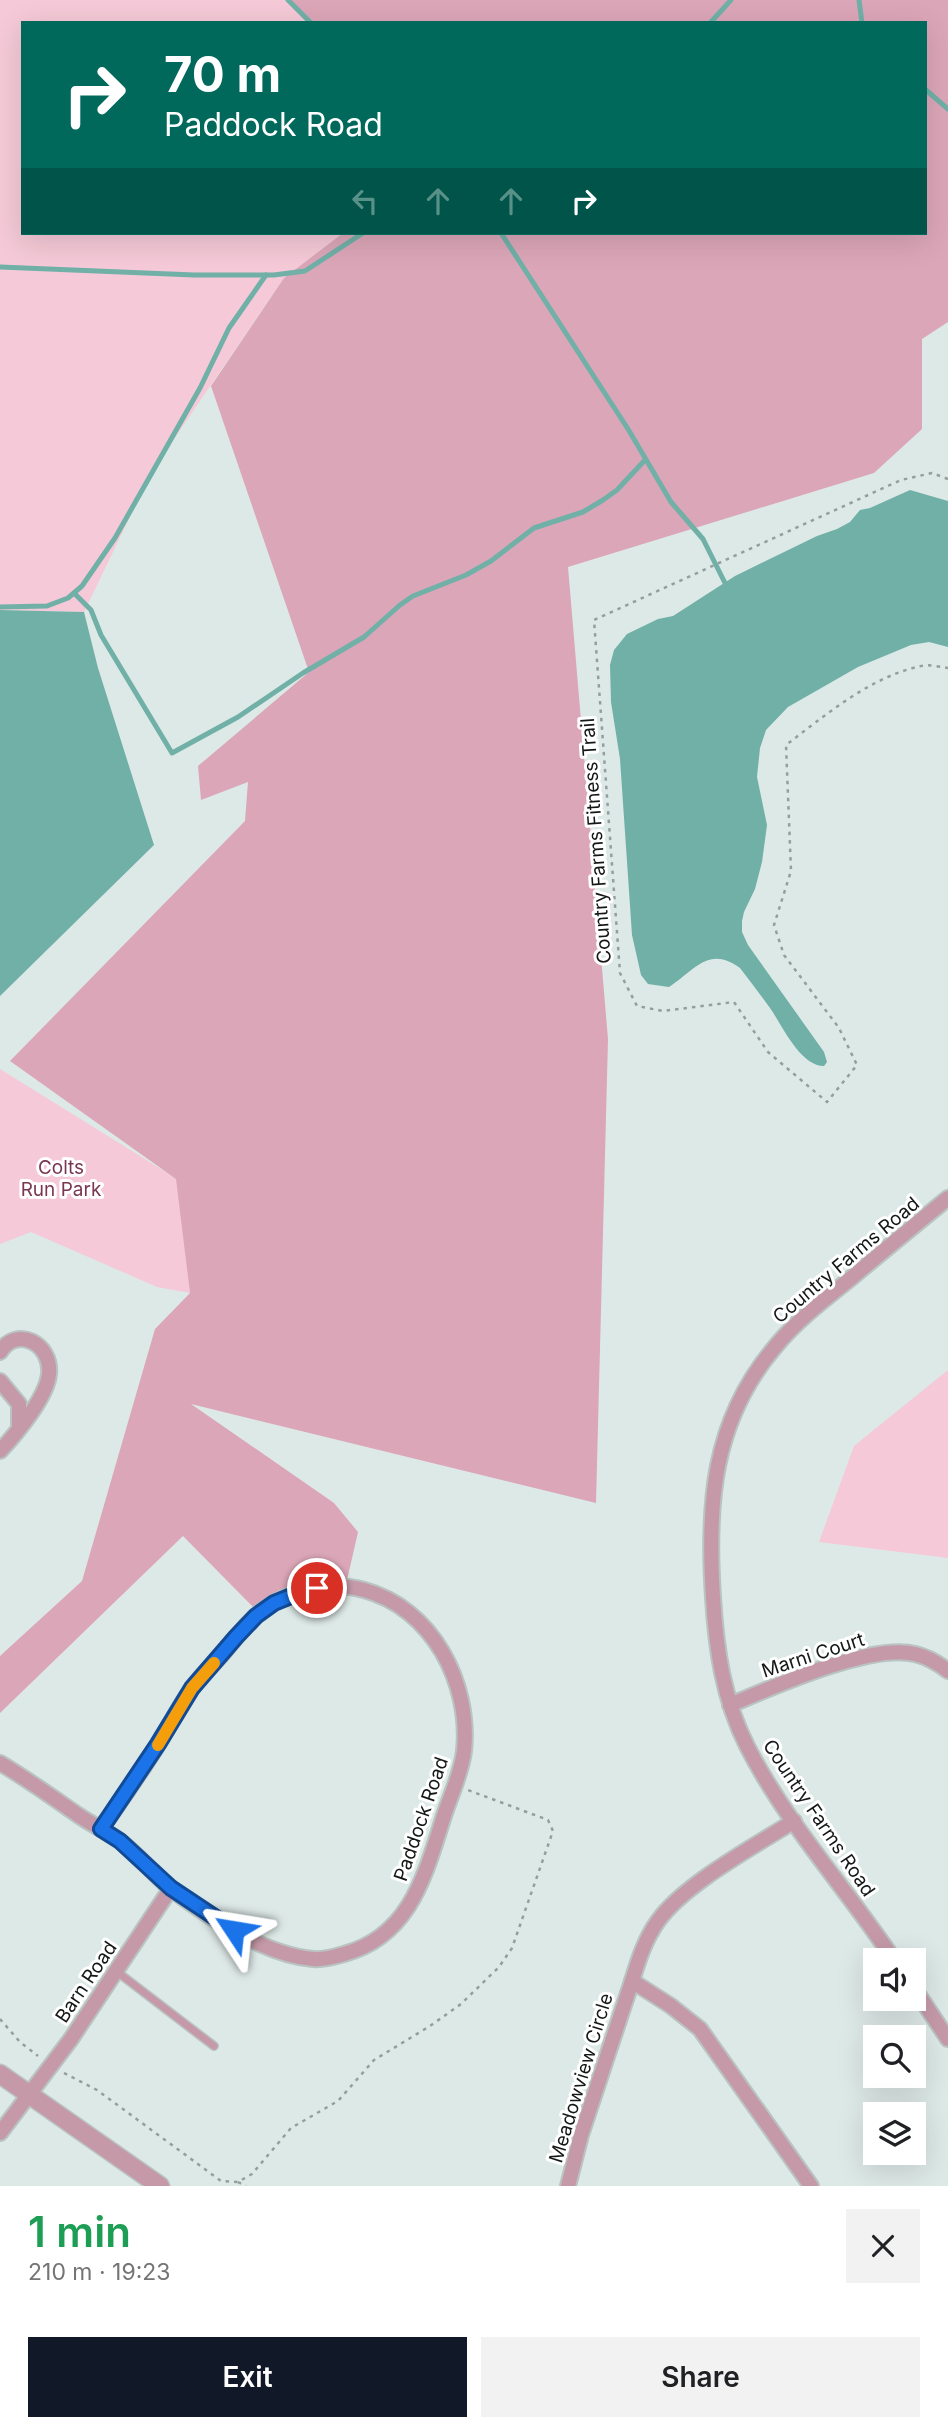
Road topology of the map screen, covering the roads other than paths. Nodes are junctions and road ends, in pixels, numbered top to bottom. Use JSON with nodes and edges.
{"nodes":[{"id":1,"x":948,"y":1198,"type":"edge"},
{"id":2,"x":0,"y":1352,"type":"edge"},
{"id":3,"x":0,"y":1381,"type":"edge"},
{"id":4,"x":19,"y":1428,"type":"junction"},
{"id":5,"x":0,"y":1451,"type":"edge"},
{"id":6,"x":948,"y":1671,"type":"edge"},
{"id":7,"x":730,"y":1705,"type":"junction"},
{"id":8,"x":0,"y":1763,"type":"edge"},
{"id":9,"x":794,"y":1821,"type":"junction"},
{"id":10,"x":101,"y":1829,"type":"junction"},
{"id":11,"x":171,"y":1888,"type":"junction"},
{"id":12,"x":885,"y":1948,"type":"edge"},
{"id":13,"x":116,"y":1971,"type":"junction"},
{"id":14,"x":632,"y":1981,"type":"junction"},
{"id":15,"x":926,"y":2006,"type":"edge"},
{"id":16,"x":948,"y":2039,"type":"edge"},
{"id":17,"x":214,"y":2046,"type":"dead end"},
{"id":18,"x":0,"y":2074,"type":"edge"},
{"id":19,"x":28,"y":2093,"type":"junction"},
{"id":20,"x":0,"y":2133,"type":"edge"},
{"id":21,"x":160,"y":2186,"type":"edge"},
{"id":22,"x":568,"y":2186,"type":"edge"},
{"id":23,"x":811,"y":2186,"type":"edge"}],
"edges":[{"from":1,"to":7,"type":"street","name":"Country Farms Road"},
{"from":2,"to":4,"type":"street"},
{"from":3,"to":4,"type":"street"},
{"from":4,"to":5,"type":"street"},
{"from":6,"to":7,"type":"street","name":"Marni Court"},
{"from":7,"to":9,"type":"street","name":"Country Farms Road"},
{"from":8,"to":10,"type":"street","name":"Paddock Road"},
{"from":9,"to":12,"type":"street","name":"Country Farms Road"},
{"from":9,"to":14,"type":"street","name":"Meadowview Circle"},
{"from":10,"to":11,"type":"street","name":"Paddock Road"},
{"from":10,"to":11,"type":"street","name":"Paddock Road"},
{"from":11,"to":13,"type":"street","name":"Barn Road"},
{"from":13,"to":17,"type":"lane"},
{"from":13,"to":19,"type":"street","name":"Barn Road"},
{"from":14,"to":22,"type":"street","name":"Meadowview Circle"},
{"from":14,"to":23,"type":"street","name":"Meadowview Circle"},
{"from":15,"to":16,"type":"street"},
{"from":18,"to":19,"type":"street"},
{"from":19,"to":20,"type":"street","name":"Barn Road"},
{"from":19,"to":21,"type":"street"}]}
